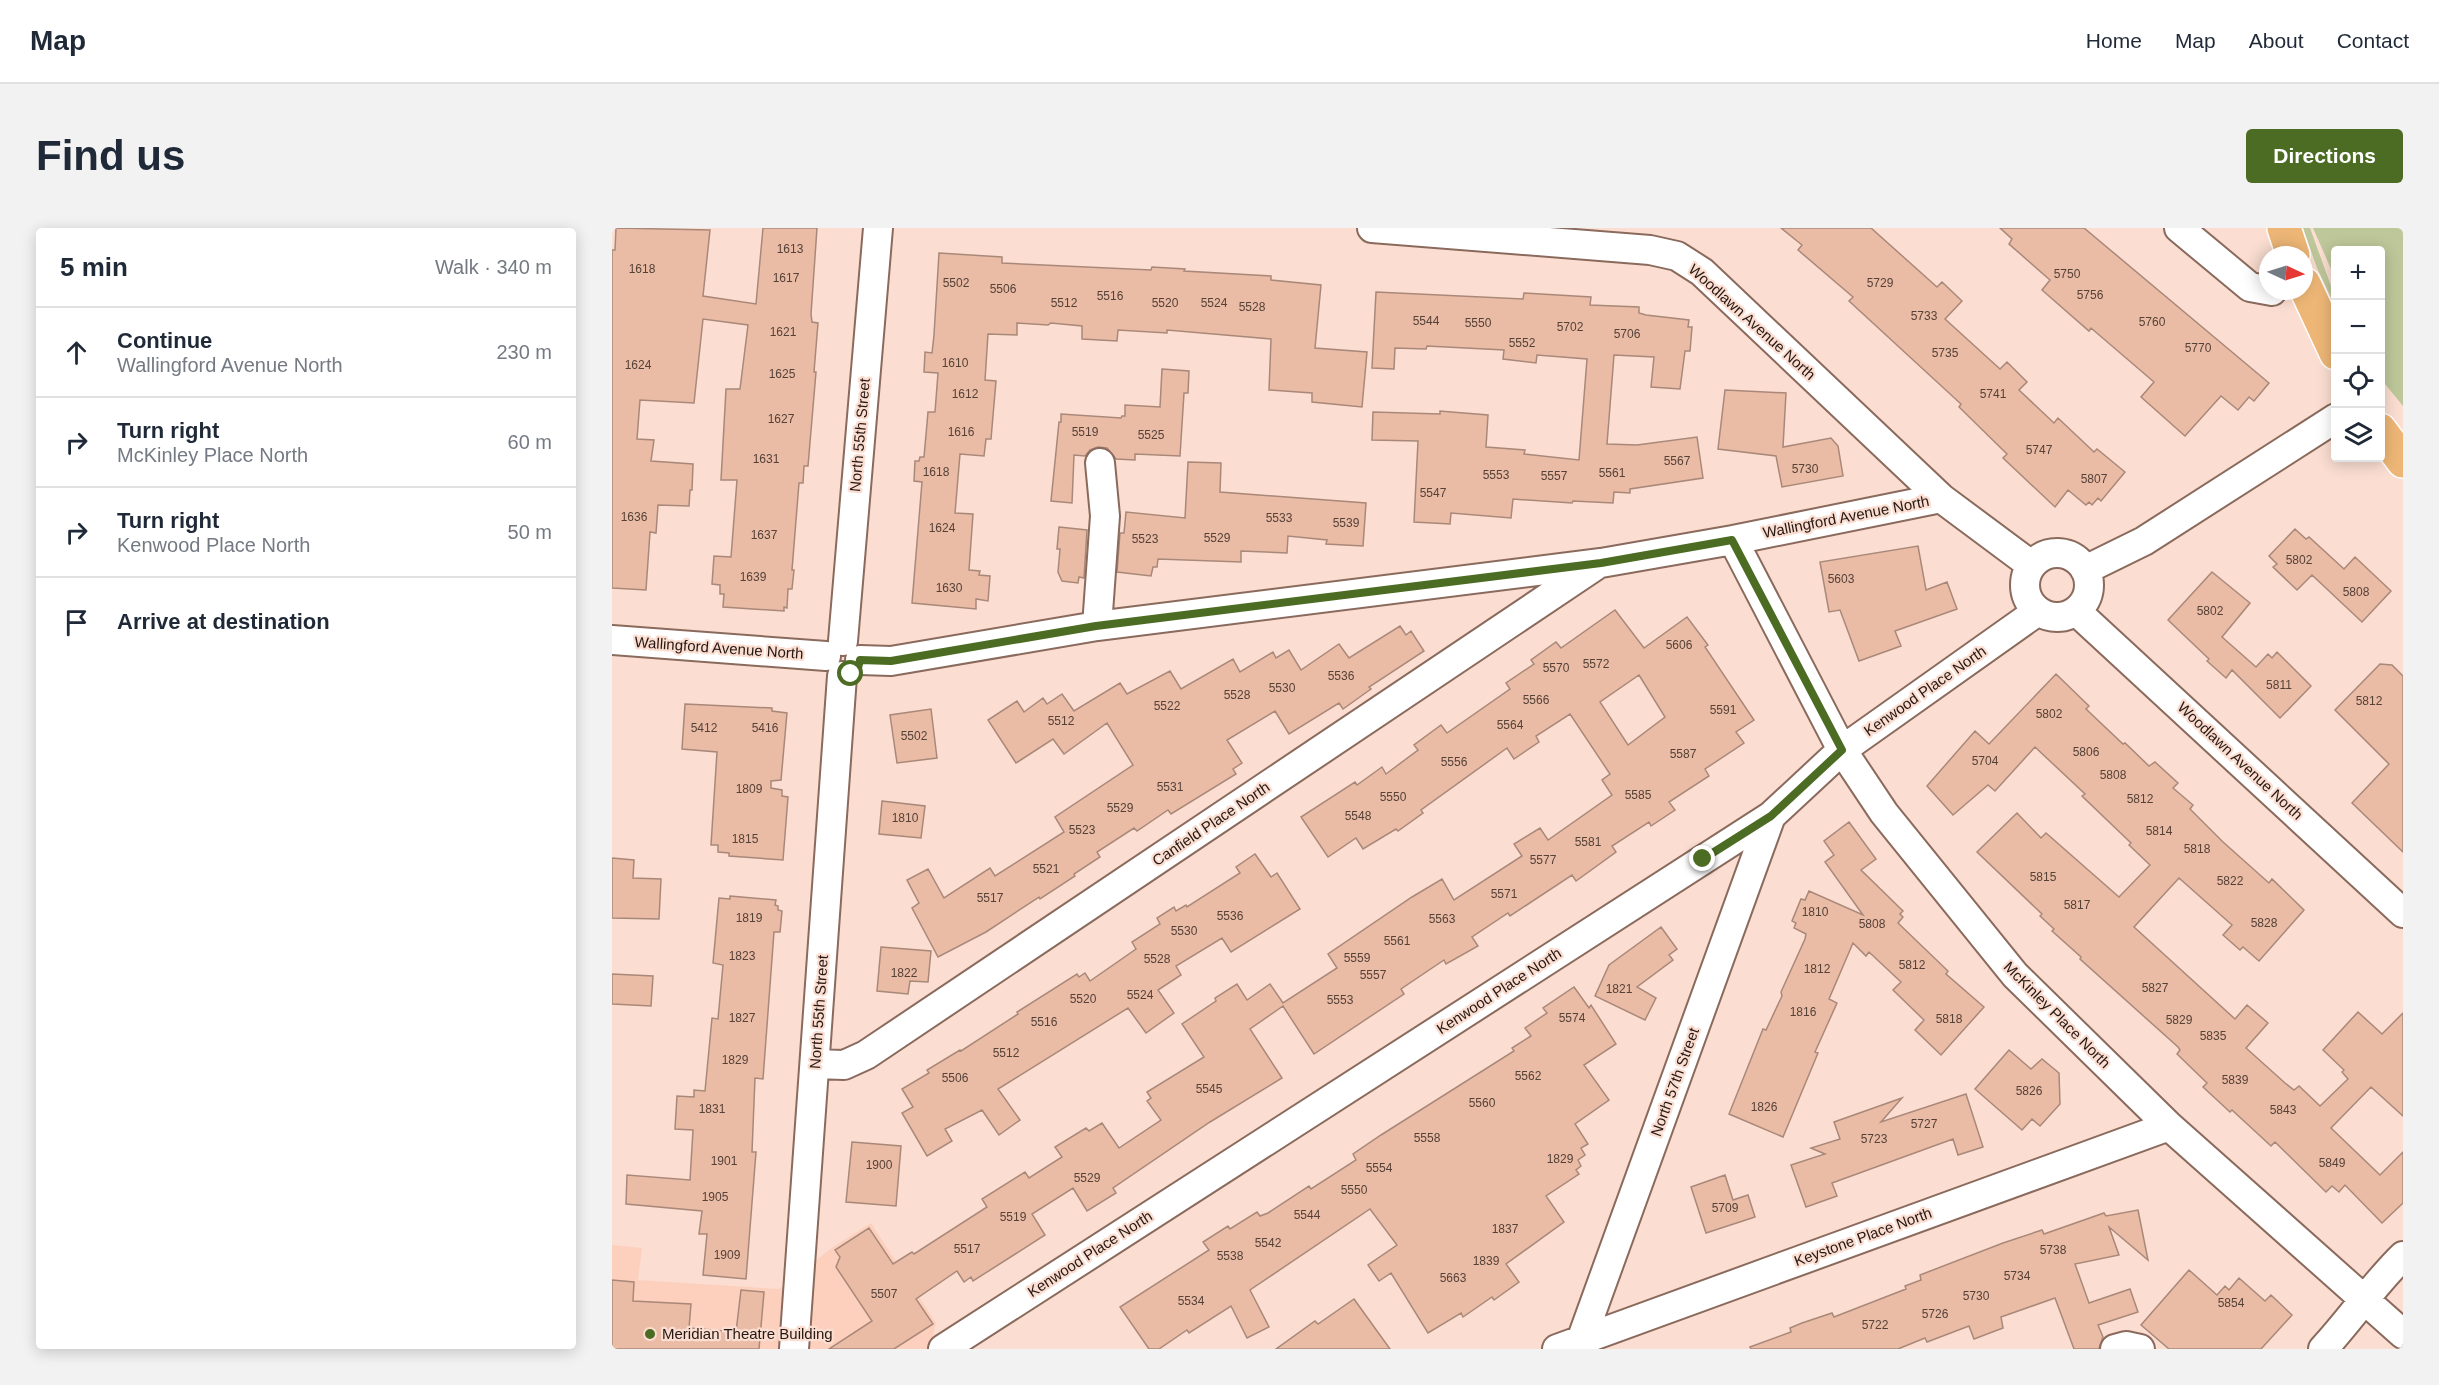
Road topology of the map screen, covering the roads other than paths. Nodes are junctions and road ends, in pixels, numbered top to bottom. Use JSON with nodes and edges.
{"nodes":[{"id":1,"x":878,"y":228,"type":"edge"},
{"id":2,"x":1372,"y":228,"type":"edge"},
{"id":3,"x":2179,"y":228,"type":"edge"},
{"id":4,"x":2283,"y":228,"type":"edge"},
{"id":5,"x":1518,"y":234,"type":"edge"},
{"id":6,"x":2290,"y":246,"type":"edge"},
{"id":7,"x":2259,"y":289,"type":"edge"},
{"id":8,"x":2311,"y":300,"type":"edge"},
{"id":9,"x":2331,"y":342,"type":"edge"},
{"id":10,"x":2331,"y":420,"type":"edge"},
{"id":11,"x":2385,"y":437,"type":"edge"},
{"id":12,"x":2403,"y":461,"type":"edge"},
{"id":13,"x":1100,"y":463,"type":"dead end"},
{"id":14,"x":1941,"y":498,"type":"junction"},
{"id":15,"x":1732,"y":540,"type":"junction"},
{"id":16,"x":1601,"y":563,"type":"junction"},
{"id":17,"x":2031,"y":565,"type":"junction"},
{"id":18,"x":2085,"y":570,"type":"junction"},
{"id":19,"x":2038,"y":611,"type":"junction"},
{"id":20,"x":2076,"y":611,"type":"junction"},
{"id":21,"x":1096,"y":626,"type":"junction"},
{"id":22,"x":612,"y":640,"type":"edge"},
{"id":23,"x":843,"y":658,"type":"junction"},
{"id":24,"x":1842,"y":750,"type":"junction"},
{"id":25,"x":1771,"y":816,"type":"junction"},
{"id":26,"x":2403,"y":913,"type":"edge"},
{"id":27,"x":815,"y":1064,"type":"junction"},
{"id":28,"x":2169,"y":1126,"type":"junction"},
{"id":29,"x":2403,"y":1256,"type":"edge"},
{"id":30,"x":2366,"y":1299,"type":"junction"},
{"id":31,"x":2403,"y":1334,"type":"edge"},
{"id":32,"x":1572,"y":1346,"type":"edge"},
{"id":33,"x":794,"y":1349,"type":"edge"},
{"id":34,"x":943,"y":1349,"type":"edge"},
{"id":35,"x":2115,"y":1349,"type":"edge"},
{"id":36,"x":2140,"y":1349,"type":"edge"},
{"id":37,"x":2323,"y":1349,"type":"edge"}],
"edges":[{"from":1,"to":23,"type":"street","name":"North 55th Street"},
{"from":2,"to":5,"type":"street","name":"Woodlawn Avenue North"},
{"from":3,"to":7,"type":"street"},
{"from":4,"to":6,"type":"main road"},
{"from":5,"to":14,"type":"street","name":"Woodlawn Avenue North"},
{"from":8,"to":9,"type":"main road"},
{"from":10,"to":18,"type":"street"},
{"from":11,"to":12,"type":"main road"},
{"from":13,"to":21,"type":"street"},
{"from":14,"to":15,"type":"street","name":"Wallingford Avenue North"},
{"from":14,"to":17,"type":"street","name":"Woodlawn Avenue North"},
{"from":15,"to":16,"type":"street","name":"Wallingford Avenue North"},
{"from":15,"to":24,"type":"street","name":"McKinley Place North"},
{"from":16,"to":21,"type":"street","name":"Wallingford Avenue North"},
{"from":16,"to":27,"type":"street","name":"Canfield Place North"},
{"from":17,"to":18,"type":"street"},
{"from":17,"to":19,"type":"street"},
{"from":18,"to":20,"type":"street"},
{"from":19,"to":20,"type":"street"},
{"from":19,"to":24,"type":"street","name":"Kenwood Place North"},
{"from":20,"to":26,"type":"street","name":"Woodlawn Avenue North"},
{"from":21,"to":23,"type":"street","name":"Wallingford Avenue North"},
{"from":22,"to":23,"type":"street","name":"Wallingford Avenue North"},
{"from":23,"to":27,"type":"street","name":"North 55th Street"},
{"from":24,"to":25,"type":"street","name":"Kenwood Place North"},
{"from":24,"to":28,"type":"street","name":"McKinley Place North"},
{"from":25,"to":32,"type":"street","name":"North 57th Street"},
{"from":25,"to":34,"type":"street","name":"Kenwood Place North"},
{"from":27,"to":33,"type":"street","name":"North 55th Street"},
{"from":28,"to":30,"type":"street","name":"McKinley Place North"},
{"from":28,"to":32,"type":"street","name":"Keystone Place North"},
{"from":29,"to":30,"type":"street"},
{"from":30,"to":31,"type":"street","name":"McKinley Place North"},
{"from":30,"to":37,"type":"street"},
{"from":35,"to":36,"type":"street"}]}
